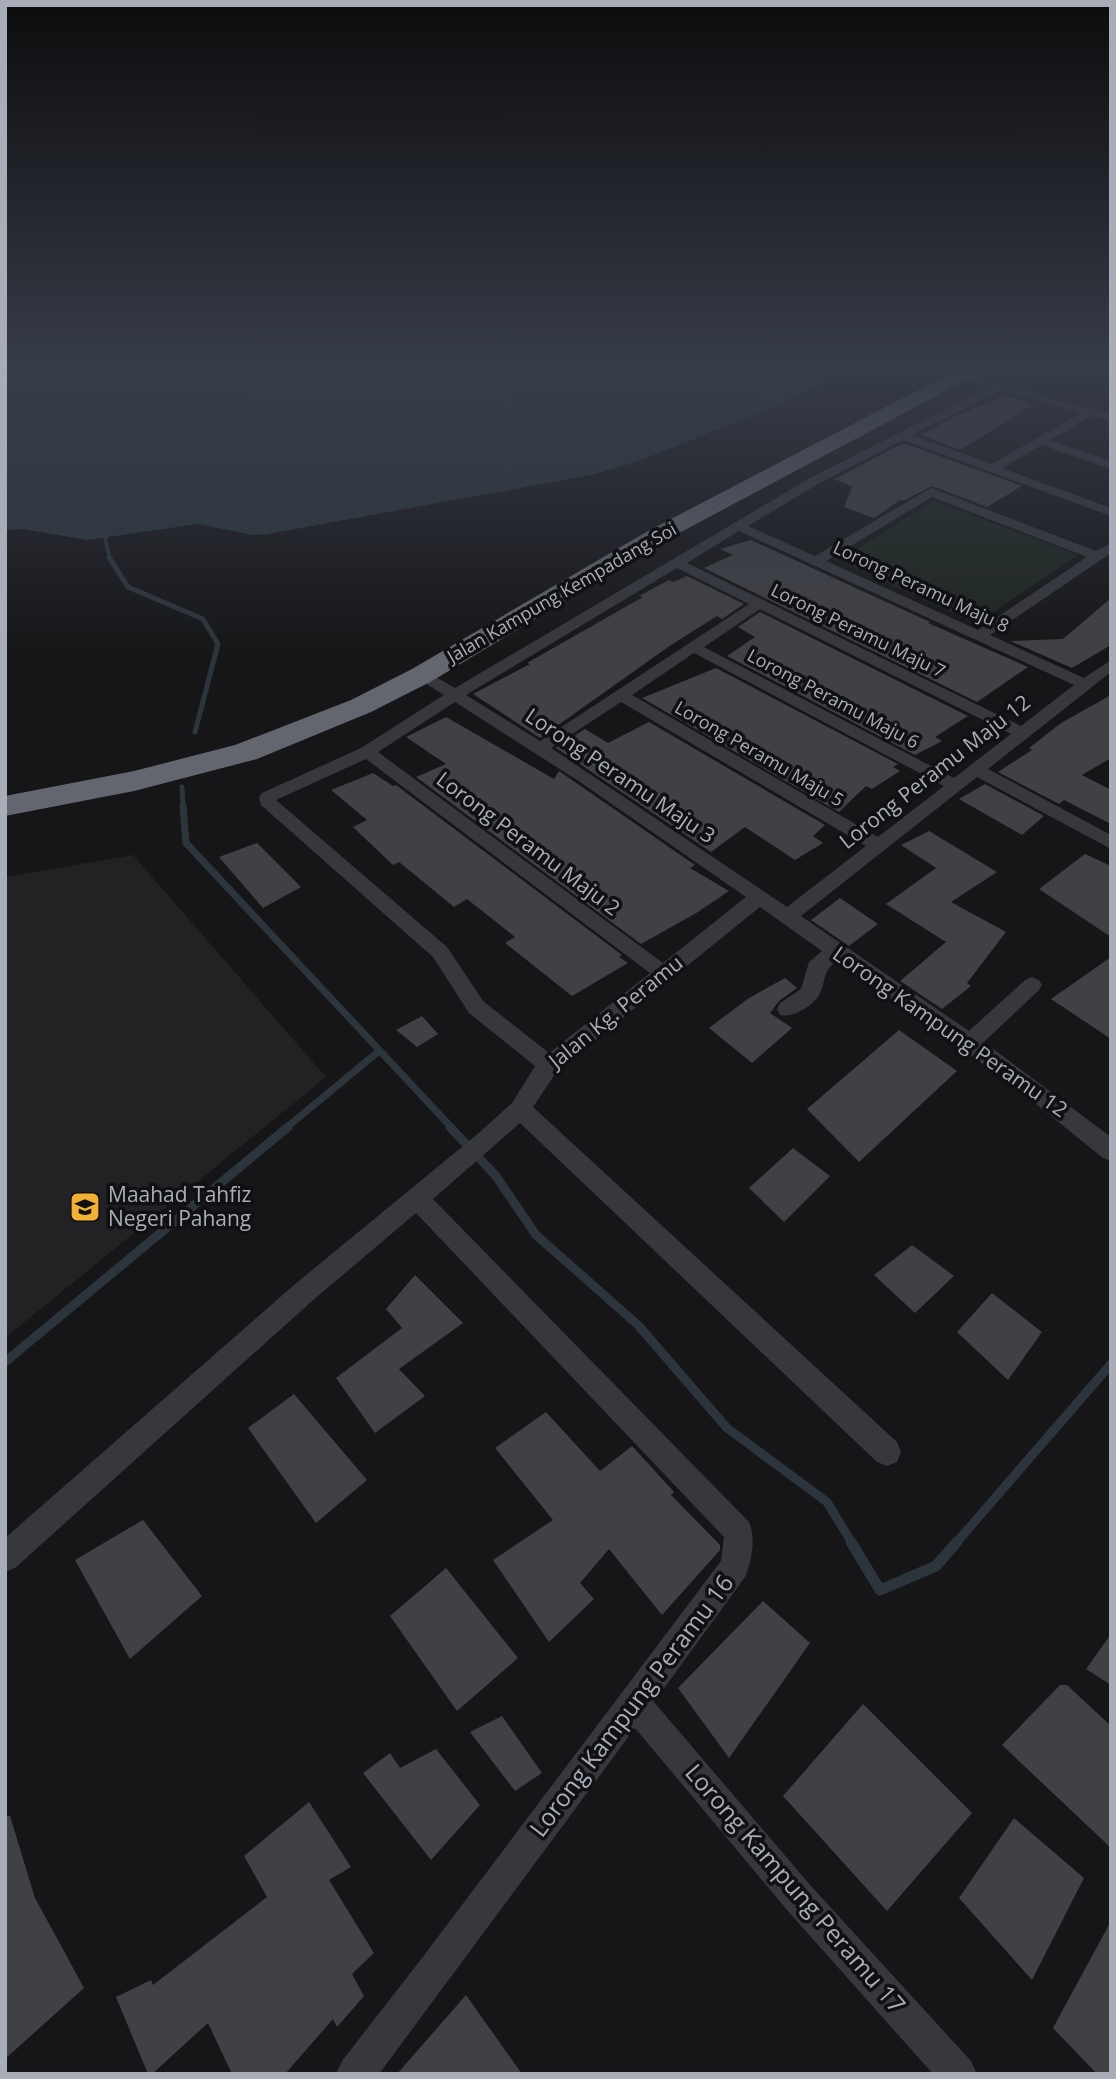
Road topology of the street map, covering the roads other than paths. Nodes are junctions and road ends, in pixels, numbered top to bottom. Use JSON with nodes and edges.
{"nodes":[{"id":1,"x":751,"y":463,"type":"edge"},
{"id":2,"x":758,"y":463,"type":"edge"},
{"id":3,"x":795,"y":463,"type":"edge"},
{"id":4,"x":850,"y":463,"type":"edge"},
{"id":5,"x":980,"y":463,"type":"edge"},
{"id":6,"x":1003,"y":463,"type":"edge"},
{"id":7,"x":788,"y":467,"type":"junction"},
{"id":8,"x":994,"y":468,"type":"junction"},
{"id":9,"x":1111,"y":512,"type":"edge"},
{"id":10,"x":740,"y":527,"type":"junction"},
{"id":11,"x":1111,"y":547,"type":"edge"},
{"id":12,"x":1097,"y":556,"type":"junction"},
{"id":13,"x":817,"y":561,"type":"junction"},
{"id":14,"x":677,"y":563,"type":"junction"},
{"id":15,"x":759,"y":604,"type":"junction"},
{"id":16,"x":980,"y":635,"type":"junction"},
{"id":17,"x":693,"y":647,"type":"junction"},
{"id":18,"x":1111,"y":664,"type":"edge"},
{"id":19,"x":422,"y":675,"type":"junction"},
{"id":20,"x":1085,"y":684,"type":"junction"},
{"id":21,"x":456,"y":695,"type":"junction"},
{"id":22,"x":621,"y":695,"type":"junction"},
{"id":23,"x":1022,"y":733,"type":"junction"},
{"id":24,"x":239,"y":744,"type":"junction"},
{"id":25,"x":539,"y":749,"type":"junction"},
{"id":26,"x":367,"y":752,"type":"junction"},
{"id":27,"x":168,"y":765,"type":"junction"},
{"id":28,"x":976,"y":769,"type":"junction"},
{"id":29,"x":955,"y":785,"type":"junction"},
{"id":30,"x":5,"y":789,"type":"edge"},
{"id":31,"x":5,"y":806,"type":"edge"},
{"id":32,"x":1111,"y":843,"type":"edge"},
{"id":33,"x":878,"y":845,"type":"junction"},
{"id":34,"x":759,"y":897,"type":"junction"},
{"id":35,"x":787,"y":916,"type":"junction"},
{"id":36,"x":835,"y":951,"type":"junction"},
{"id":37,"x":663,"y":972,"type":"junction"},
{"id":38,"x":1032,"y":985,"type":"dead end"},
{"id":39,"x":787,"y":1009,"type":"dead end"},
{"id":40,"x":969,"y":1044,"type":"junction"},
{"id":41,"x":549,"y":1065,"type":"junction"},
{"id":42,"x":520,"y":1109,"type":"junction"},
{"id":43,"x":1111,"y":1150,"type":"edge"},
{"id":44,"x":418,"y":1199,"type":"junction"},
{"id":45,"x":887,"y":1452,"type":"dead end"},
{"id":46,"x":5,"y":1558,"type":"edge"},
{"id":47,"x":634,"y":1703,"type":"junction"},
{"id":48,"x":355,"y":2074,"type":"edge"},
{"id":49,"x":958,"y":2074,"type":"edge"}],
"edges":[{"from":1,"to":24,"type":"highway","name":"Jalan Kampung Kempadang Soi"},
{"from":2,"to":7,"type":"highway"},
{"from":3,"to":7,"type":"highway","name":"Jalan Kampung Kempadang Soi"},
{"from":4,"to":10,"type":"street"},
{"from":5,"to":8,"type":"street"},
{"from":6,"to":8,"type":"street"},
{"from":7,"to":19,"type":"highway","name":"Jalan Kampung Kempadang Soi"},
{"from":8,"to":9,"type":"street"},
{"from":10,"to":13,"type":"street","name":"Lorong Peramu Maju 8"},
{"from":10,"to":14,"type":"street"},
{"from":11,"to":12,"type":"street"},
{"from":12,"to":13,"type":"street"},
{"from":12,"to":16,"type":"street"},
{"from":13,"to":16,"type":"street","name":"Lorong Peramu Maju 8"},
{"from":14,"to":15,"type":"street","name":"Lorong Peramu Maju 7"},
{"from":14,"to":21,"type":"street"},
{"from":15,"to":17,"type":"street"},
{"from":15,"to":23,"type":"street","name":"Lorong Peramu Maju 7"},
{"from":16,"to":20,"type":"street","name":"Lorong Peramu Maju 8"},
{"from":17,"to":22,"type":"street"},
{"from":17,"to":29,"type":"street","name":"Lorong Peramu Maju 6"},
{"from":18,"to":20,"type":"street","name":"Lorong Peramu Maju 12"},
{"from":19,"to":21,"type":"street","name":"Lorong Peramu Maju 3"},
{"from":19,"to":24,"type":"highway","name":"Jalan Kampung Kempadang Soi"},
{"from":20,"to":23,"type":"street","name":"Lorong Peramu Maju 12"},
{"from":21,"to":25,"type":"street","name":"Lorong Peramu Maju 3"},
{"from":21,"to":26,"type":"street"},
{"from":22,"to":25,"type":"street"},
{"from":22,"to":33,"type":"street","name":"Lorong Peramu Maju 5"},
{"from":23,"to":28,"type":"street","name":"Lorong Peramu Maju 12"},
{"from":24,"to":27,"type":"highway","name":"Jalan Kampung Kempadang Soi"},
{"from":25,"to":34,"type":"street","name":"Lorong Peramu Maju 3"},
{"from":26,"to":37,"type":"street","name":"Lorong Peramu Maju 2"},
{"from":26,"to":41,"type":"street"},
{"from":27,"to":30,"type":"highway"},
{"from":27,"to":31,"type":"highway"},
{"from":28,"to":29,"type":"street","name":"Lorong Peramu Maju 12"},
{"from":28,"to":32,"type":"street"},
{"from":29,"to":33,"type":"street","name":"Lorong Peramu Maju 12"},
{"from":33,"to":35,"type":"street","name":"Lorong Peramu Maju 12"},
{"from":34,"to":35,"type":"street","name":"Lorong Peramu Maju 3"},
{"from":34,"to":37,"type":"street","name":"Jalan Kg. Peramu"},
{"from":35,"to":36,"type":"street","name":"Lorong Kampung Peramu 12"},
{"from":36,"to":39,"type":"street"},
{"from":36,"to":40,"type":"street","name":"Lorong Kampung Peramu 12"},
{"from":37,"to":41,"type":"street","name":"Jalan Kg. Peramu"},
{"from":38,"to":40,"type":"street"},
{"from":40,"to":43,"type":"street","name":"Lorong Kampung Peramu 12"},
{"from":41,"to":42,"type":"street","name":"Jalan Kg. Peramu"},
{"from":42,"to":44,"type":"street","name":"Jalan Kg. Peramu"},
{"from":42,"to":45,"type":"street"},
{"from":44,"to":46,"type":"street","name":"Jalan Kg. Peramu"},
{"from":44,"to":47,"type":"street","name":"Lorong Kampung Peramu 16"},
{"from":47,"to":48,"type":"street","name":"Lorong Kampung Peramu 16"},
{"from":47,"to":49,"type":"street","name":"Lorong Kampung Peramu 17"}]}
